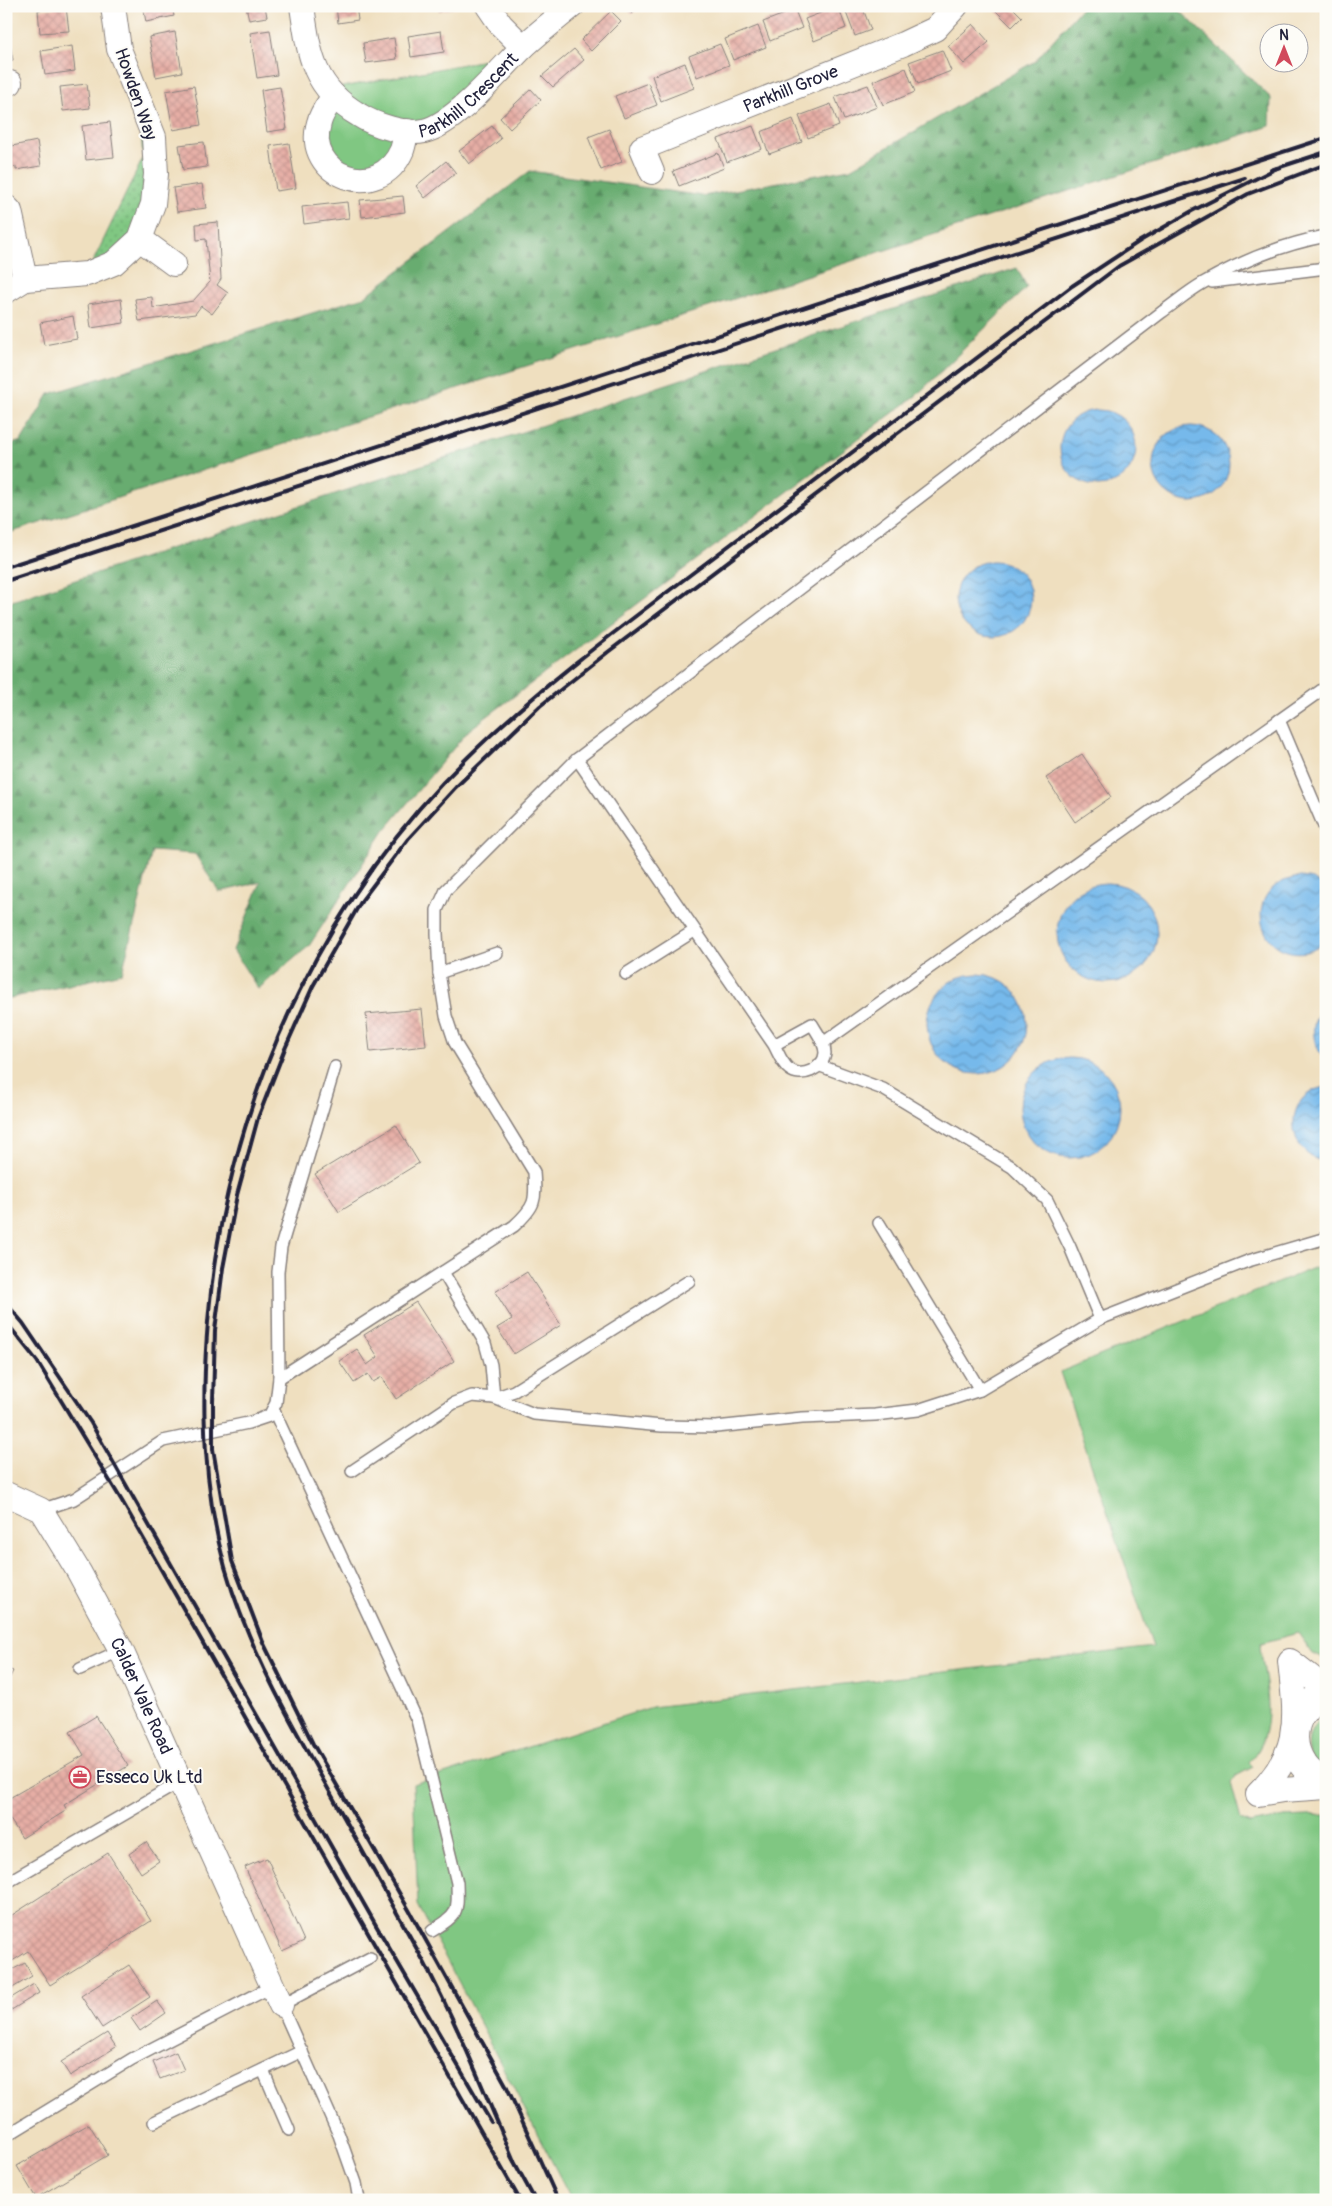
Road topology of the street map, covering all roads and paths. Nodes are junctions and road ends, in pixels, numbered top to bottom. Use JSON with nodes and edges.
{"nodes":[{"id":1,"x":113,"y":6,"type":"edge"},
{"id":2,"x":302,"y":6,"type":"edge"},
{"id":3,"x":488,"y":6,"type":"edge"},
{"id":4,"x":572,"y":6,"type":"edge"},
{"id":5,"x":956,"y":6,"type":"edge"},
{"id":6,"x":523,"y":47,"type":"junction"},
{"id":7,"x":334,"y":96,"type":"junction"},
{"id":8,"x":406,"y":131,"type":"junction"},
{"id":9,"x":652,"y":172,"type":"dead end"},
{"id":10,"x":6,"y":207,"type":"edge"},
{"id":11,"x":1326,"y":236,"type":"edge"},
{"id":12,"x":140,"y":239,"type":"junction"},
{"id":13,"x":174,"y":264,"type":"dead end"},
{"id":14,"x":1326,"y":268,"type":"edge"},
{"id":15,"x":1203,"y":284,"type":"junction"},
{"id":16,"x":16,"y":285,"type":"edge"},
{"id":17,"x":1326,"y":687,"type":"edge"},
{"id":18,"x":1279,"y":720,"type":"junction"},
{"id":19,"x":577,"y":759,"type":"junction"},
{"id":20,"x":1326,"y":831,"type":"edge"},
{"id":21,"x":694,"y":932,"type":"junction"},
{"id":22,"x":497,"y":953,"type":"dead end"},
{"id":23,"x":438,"y":974,"type":"junction"},
{"id":24,"x":626,"y":974,"type":"dead end"},
{"id":25,"x":823,"y":1043,"type":"junction"},
{"id":26,"x":774,"y":1045,"type":"junction"},
{"id":27,"x":818,"y":1065,"type":"junction"},
{"id":28,"x":335,"y":1067,"type":"dead end"},
{"id":29,"x":879,"y":1223,"type":"dead end"},
{"id":30,"x":1326,"y":1238,"type":"edge"},
{"id":31,"x":443,"y":1272,"type":"junction"},
{"id":32,"x":689,"y":1280,"type":"dead end"},
{"id":33,"x":1100,"y":1319,"type":"junction"},
{"id":34,"x":279,"y":1378,"type":"junction"},
{"id":35,"x":980,"y":1390,"type":"junction"},
{"id":36,"x":494,"y":1398,"type":"junction"},
{"id":37,"x":273,"y":1409,"type":"junction"},
{"id":38,"x":352,"y":1470,"type":"dead end"},
{"id":39,"x":6,"y":1494,"type":"edge"},
{"id":40,"x":41,"y":1510,"type":"junction"},
{"id":41,"x":121,"y":1650,"type":"junction"},
{"id":42,"x":80,"y":1669,"type":"dead end"},
{"id":43,"x":1326,"y":1689,"type":"edge"},
{"id":44,"x":1326,"y":1694,"type":"edge"},
{"id":45,"x":1294,"y":1735,"type":"junction"},
{"id":46,"x":180,"y":1782,"type":"junction"},
{"id":47,"x":1326,"y":1783,"type":"edge"},
{"id":48,"x":1326,"y":1787,"type":"edge"},
{"id":49,"x":6,"y":1883,"type":"edge"},
{"id":50,"x":432,"y":1931,"type":"dead end"},
{"id":51,"x":370,"y":1958,"type":"dead end"},
{"id":52,"x":277,"y":1995,"type":"junction"},
{"id":53,"x":302,"y":2051,"type":"junction"},
{"id":54,"x":263,"y":2070,"type":"junction"},
{"id":55,"x":154,"y":2122,"type":"dead end"},
{"id":56,"x":289,"y":2130,"type":"dead end"},
{"id":57,"x":6,"y":2136,"type":"edge"},
{"id":58,"x":358,"y":2200,"type":"edge"}],
"edges":[{"from":1,"to":12,"type":"street","name":"Howden Way"},
{"from":2,"to":7,"type":"street","name":"Parkhill Crescent"},
{"from":3,"to":6,"type":"street","name":"Parkhill Crescent"},
{"from":4,"to":6,"type":"street","name":"Parkhill Crescent"},
{"from":5,"to":9,"type":"street","name":"Parkhill Grove"},
{"from":6,"to":8,"type":"street","name":"Parkhill Crescent"},
{"from":7,"to":8,"type":"street","name":"Parkhill Crescent"},
{"from":7,"to":8,"type":"street","name":"Parkhill Crescent"},
{"from":10,"to":16,"type":"street"},
{"from":11,"to":15,"type":"lane"},
{"from":12,"to":13,"type":"street"},
{"from":12,"to":16,"type":"street","name":"Howden Way"},
{"from":14,"to":15,"type":"lane"},
{"from":15,"to":19,"type":"lane"},
{"from":17,"to":18,"type":"lane"},
{"from":18,"to":20,"type":"lane"},
{"from":18,"to":25,"type":"lane"},
{"from":19,"to":21,"type":"lane"},
{"from":19,"to":23,"type":"lane"},
{"from":21,"to":24,"type":"lane"},
{"from":21,"to":26,"type":"lane"},
{"from":22,"to":23,"type":"lane"},
{"from":23,"to":31,"type":"lane"},
{"from":25,"to":26,"type":"lane"},
{"from":25,"to":27,"type":"lane"},
{"from":26,"to":27,"type":"lane"},
{"from":27,"to":33,"type":"lane"},
{"from":28,"to":34,"type":"lane"},
{"from":29,"to":35,"type":"lane"},
{"from":30,"to":33,"type":"lane"},
{"from":31,"to":34,"type":"lane"},
{"from":31,"to":36,"type":"lane"},
{"from":32,"to":36,"type":"lane"},
{"from":33,"to":35,"type":"lane"},
{"from":34,"to":37,"type":"lane"},
{"from":35,"to":36,"type":"lane"},
{"from":36,"to":38,"type":"lane"},
{"from":37,"to":40,"type":"lane"},
{"from":37,"to":50,"type":"lane"},
{"from":39,"to":40,"type":"street"},
{"from":40,"to":41,"type":"street","name":"Calder Vale Road"},
{"from":41,"to":42,"type":"lane"},
{"from":41,"to":46,"type":"street","name":"Calder Vale Road"},
{"from":43,"to":45,"type":"street"},
{"from":44,"to":45,"type":"main road"},
{"from":45,"to":47,"type":"main road"},
{"from":45,"to":48,"type":"street"},
{"from":46,"to":49,"type":"lane"},
{"from":46,"to":52,"type":"street","name":"Calder Vale Road"},
{"from":51,"to":52,"type":"lane"},
{"from":52,"to":53,"type":"lane"},
{"from":52,"to":57,"type":"lane"},
{"from":53,"to":54,"type":"lane"},
{"from":53,"to":58,"type":"lane"},
{"from":54,"to":55,"type":"lane"},
{"from":54,"to":56,"type":"lane"}]}
